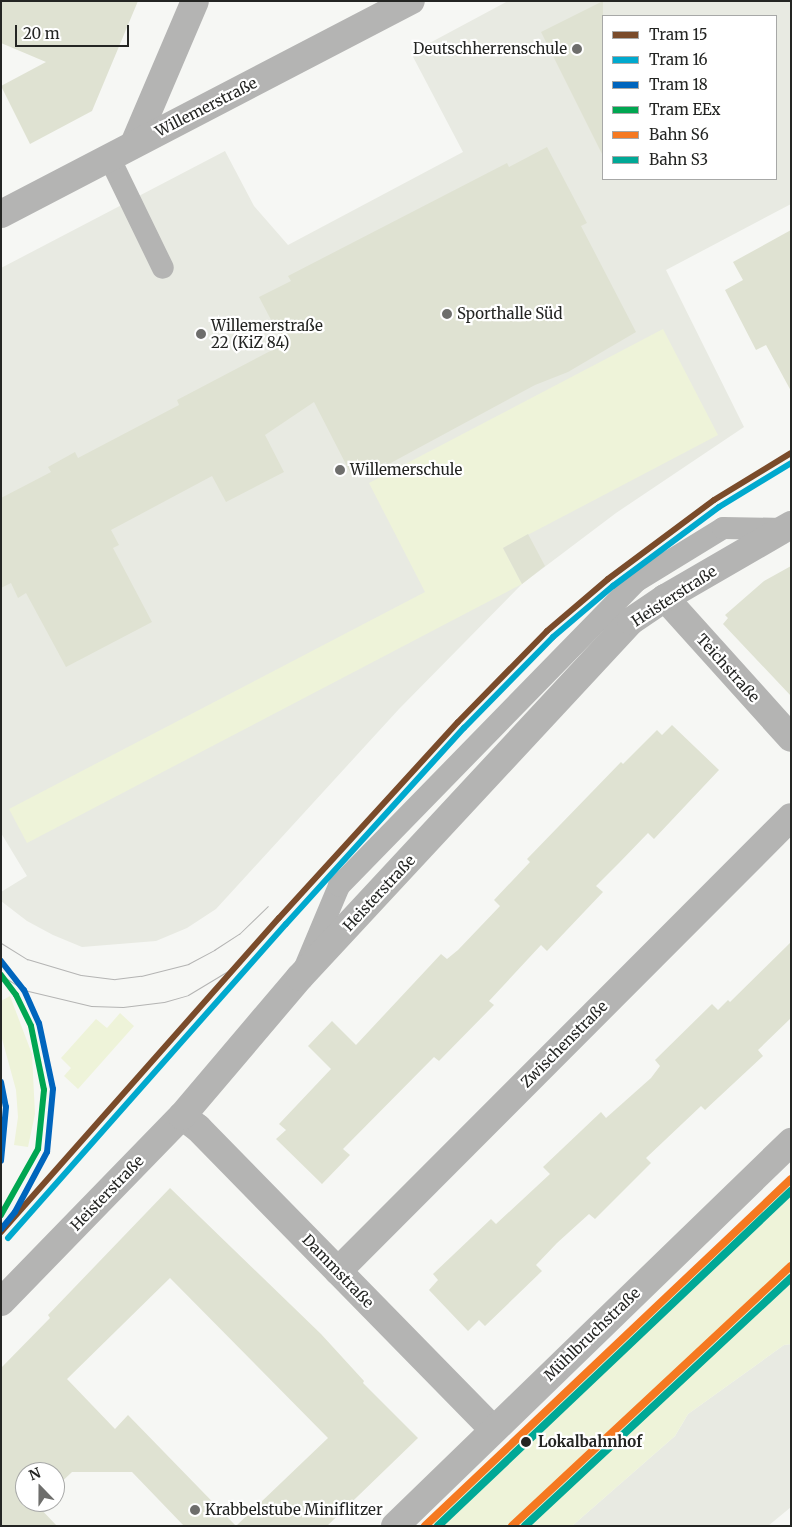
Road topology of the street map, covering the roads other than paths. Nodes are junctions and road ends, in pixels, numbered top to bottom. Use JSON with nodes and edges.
{"nodes":[{"id":1,"x":195,"y":1,"type":"edge"},
{"id":2,"x":410,"y":1,"type":"edge"},
{"id":3,"x":134,"y":144,"type":"junction"},
{"id":4,"x":109,"y":157,"type":"junction"},
{"id":5,"x":1,"y":214,"type":"edge"},
{"id":6,"x":164,"y":268,"type":"dead end"},
{"id":7,"x":788,"y":527,"type":"edge"},
{"id":8,"x":665,"y":598,"type":"junction"},
{"id":9,"x":791,"y":738,"type":"edge"},
{"id":10,"x":791,"y":817,"type":"edge"},
{"id":11,"x":300,"y":977,"type":"junction"},
{"id":12,"x":182,"y":1116,"type":"junction"},
{"id":13,"x":791,"y":1142,"type":"edge"},
{"id":14,"x":338,"y":1271,"type":"junction"},
{"id":15,"x":1,"y":1302,"type":"edge"},
{"id":16,"x":493,"y":1429,"type":"junction"},
{"id":17,"x":395,"y":1526,"type":"edge"}],
"edges":[{"from":1,"to":3,"type":"street"},
{"from":2,"to":3,"type":"street","name":"Willemerstraße"},
{"from":3,"to":4,"type":"street","name":"Willemerstraße"},
{"from":4,"to":5,"type":"street","name":"Willemerstraße"},
{"from":4,"to":6,"type":"lane"},
{"from":7,"to":8,"type":"street","name":"Heisterstraße"},
{"from":7,"to":11,"type":"lane"},
{"from":8,"to":9,"type":"street","name":"Teichstraße"},
{"from":8,"to":11,"type":"street","name":"Heisterstraße"},
{"from":10,"to":14,"type":"street","name":"Zwischenstraße"},
{"from":11,"to":12,"type":"street","name":"Heisterstraße"},
{"from":12,"to":14,"type":"street","name":"Dammstraße"},
{"from":12,"to":15,"type":"street","name":"Heisterstraße"},
{"from":13,"to":16,"type":"street","name":"Mühlbruchstraße"},
{"from":14,"to":16,"type":"street","name":"Dammstraße"},
{"from":16,"to":17,"type":"street","name":"Mühlbruchstraße"}]}
